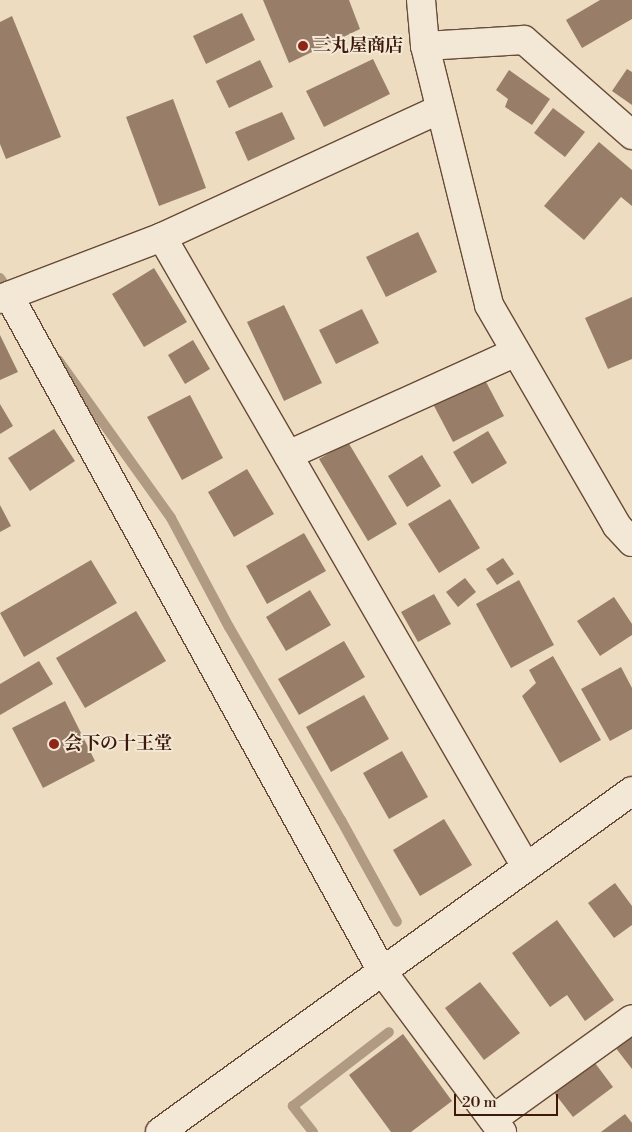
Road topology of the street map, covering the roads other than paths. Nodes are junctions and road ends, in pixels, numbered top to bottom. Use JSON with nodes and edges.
{"nodes":[{"id":1,"x":421,"y":0,"type":"edge"},
{"id":2,"x":424,"y":46,"type":"junction"},
{"id":3,"x":440,"y":109,"type":"junction"},
{"id":4,"x":632,"y":135,"type":"edge"},
{"id":5,"x":162,"y":236,"type":"junction"},
{"id":6,"x":4,"y":297,"type":"edge"},
{"id":7,"x":516,"y":352,"type":"junction"},
{"id":8,"x":288,"y":455,"type":"junction"},
{"id":9,"x":632,"y":542,"type":"edge"},
{"id":10,"x":632,"y":791,"type":"edge"},
{"id":11,"x":526,"y":867,"type":"junction"},
{"id":12,"x":382,"y":972,"type":"junction"},
{"id":13,"x":632,"y":1019,"type":"edge"},
{"id":14,"x":497,"y":1126,"type":"edge"},
{"id":15,"x":160,"y":1132,"type":"edge"}],
"edges":[{"from":1,"to":2,"type":"street"},
{"from":2,"to":3,"type":"street"},
{"from":2,"to":4,"type":"street"},
{"from":3,"to":5,"type":"street"},
{"from":3,"to":7,"type":"street"},
{"from":5,"to":6,"type":"street"},
{"from":5,"to":8,"type":"street"},
{"from":6,"to":12,"type":"street"},
{"from":7,"to":8,"type":"street"},
{"from":7,"to":9,"type":"street"},
{"from":8,"to":11,"type":"street"},
{"from":10,"to":11,"type":"street"},
{"from":11,"to":12,"type":"street"},
{"from":12,"to":14,"type":"street"},
{"from":12,"to":15,"type":"street"},
{"from":13,"to":14,"type":"street"}]}
